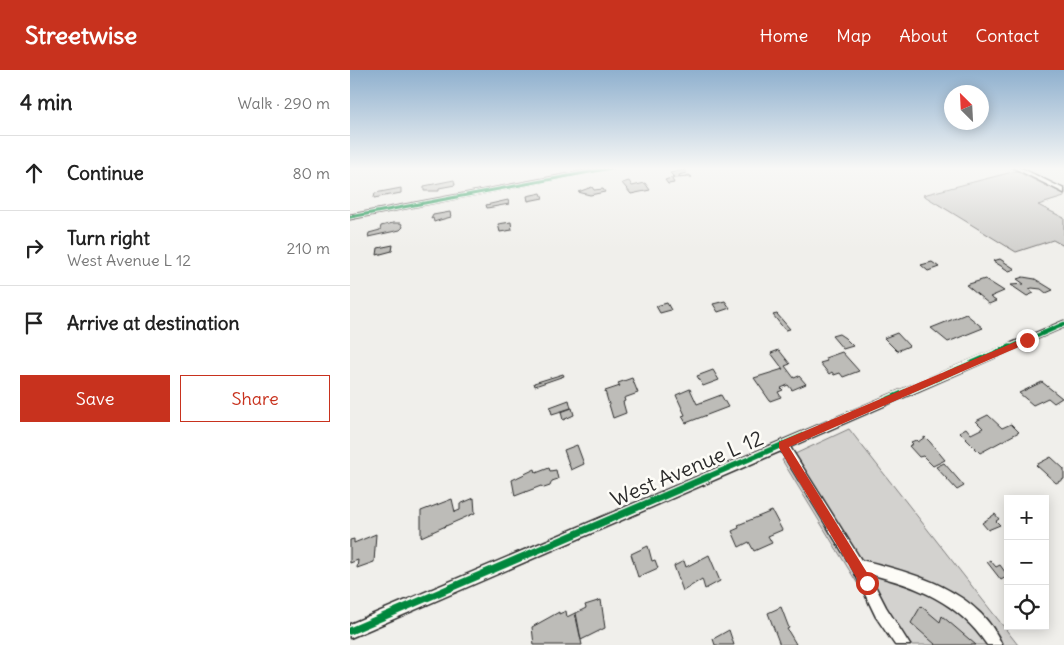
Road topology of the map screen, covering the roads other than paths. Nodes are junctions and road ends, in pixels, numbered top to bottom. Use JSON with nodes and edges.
{"nodes":[{"id":1,"x":466,"y":195,"type":"edge"},
{"id":2,"x":350,"y":217,"type":"edge"},
{"id":3,"x":1064,"y":324,"type":"edge"},
{"id":4,"x":783,"y":445,"type":"junction"},
{"id":5,"x":857,"y":565,"type":"junction"},
{"id":6,"x":350,"y":631,"type":"edge"},
{"id":7,"x":903,"y":645,"type":"edge"},
{"id":8,"x":995,"y":645,"type":"edge"}],
"edges":[{"from":1,"to":2,"type":"street"},
{"from":3,"to":4,"type":"street","name":"West Avenue L 12"},
{"from":4,"to":5,"type":"street"},
{"from":4,"to":6,"type":"street","name":"West Avenue L 12"},
{"from":5,"to":7,"type":"street"},
{"from":5,"to":8,"type":"street"}]}
